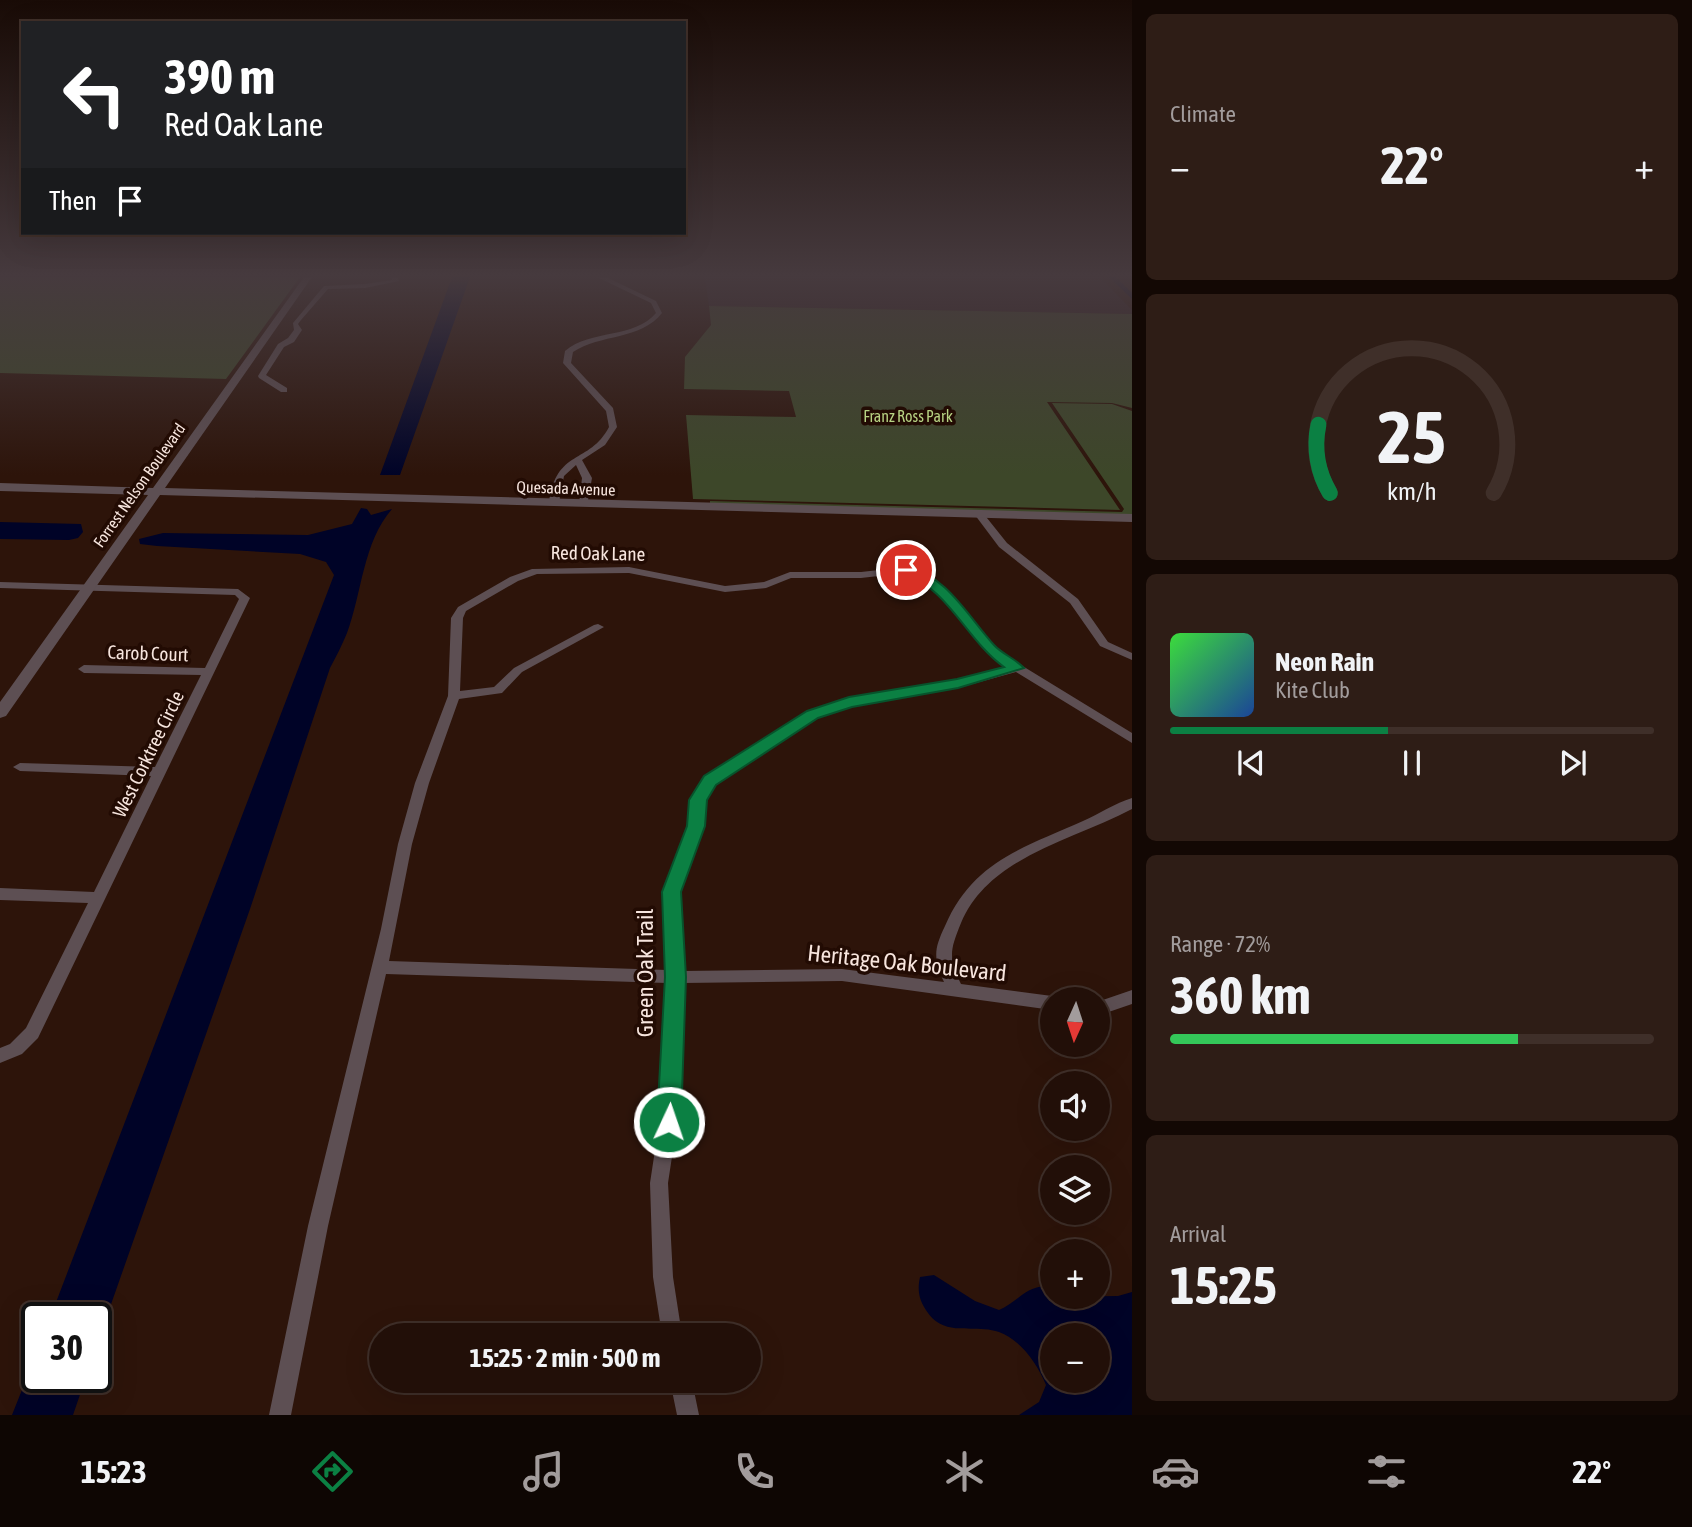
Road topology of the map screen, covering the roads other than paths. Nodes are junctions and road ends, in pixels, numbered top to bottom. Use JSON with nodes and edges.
{"nodes":[{"id":1,"x":260,"y":343,"type":"edge"},
{"id":2,"x":286,"y":343,"type":"edge"},
{"id":3,"x":579,"y":343,"type":"edge"},
{"id":4,"x":284,"y":390,"type":"dead end"},
{"id":5,"x":578,"y":461,"type":"junction"},
{"id":6,"x":0,"y":487,"type":"edge"},
{"id":7,"x":155,"y":492,"type":"junction"},
{"id":8,"x":554,"y":503,"type":"junction"},
{"id":9,"x":584,"y":504,"type":"junction"},
{"id":10,"x":980,"y":515,"type":"junction"},
{"id":11,"x":1132,"y":518,"type":"edge"},
{"id":12,"x":0,"y":585,"type":"edge"},
{"id":13,"x":88,"y":587,"type":"junction"},
{"id":14,"x":598,"y":626,"type":"dead end"},
{"id":15,"x":1132,"y":657,"type":"edge"},
{"id":16,"x":1016,"y":668,"type":"junction"},
{"id":17,"x":84,"y":669,"type":"dead end"},
{"id":18,"x":210,"y":672,"type":"junction"},
{"id":19,"x":454,"y":696,"type":"junction"},
{"id":20,"x":0,"y":713,"type":"edge"},
{"id":21,"x":1132,"y":739,"type":"edge"},
{"id":22,"x":20,"y":767,"type":"dead end"},
{"id":23,"x":161,"y":772,"type":"junction"},
{"id":24,"x":1132,"y":803,"type":"edge"},
{"id":25,"x":0,"y":894,"type":"edge"},
{"id":26,"x":99,"y":898,"type":"junction"},
{"id":27,"x":379,"y":967,"type":"junction"},
{"id":28,"x":675,"y":977,"type":"junction"},
{"id":29,"x":955,"y":989,"type":"junction"},
{"id":30,"x":1132,"y":997,"type":"edge"},
{"id":31,"x":1040,"y":1001,"type":"edge"},
{"id":32,"x":1110,"y":1005,"type":"edge"},
{"id":33,"x":0,"y":1056,"type":"edge"},
{"id":34,"x":670,"y":1323,"type":"edge"},
{"id":35,"x":683,"y":1393,"type":"edge"},
{"id":36,"x":280,"y":1415,"type":"edge"},
{"id":37,"x":688,"y":1415,"type":"edge"}],
"edges":[{"from":1,"to":7,"type":"street","name":"Forrest Nelson Boulevard"},
{"from":2,"to":4,"type":"street"},
{"from":3,"to":5,"type":"street"},
{"from":5,"to":8,"type":"street"},
{"from":5,"to":9,"type":"street"},
{"from":6,"to":7,"type":"street","name":"Quesada Avenue"},
{"from":7,"to":8,"type":"street","name":"Quesada Avenue"},
{"from":7,"to":13,"type":"street","name":"Forrest Nelson Boulevard"},
{"from":8,"to":9,"type":"street","name":"Quesada Avenue"},
{"from":9,"to":10,"type":"street","name":"Quesada Avenue"},
{"from":10,"to":11,"type":"street","name":"Quesada Avenue"},
{"from":10,"to":15,"type":"street"},
{"from":12,"to":13,"type":"street"},
{"from":13,"to":18,"type":"street","name":"West Corktree Circle"},
{"from":13,"to":20,"type":"street","name":"Forrest Nelson Boulevard"},
{"from":14,"to":19,"type":"street"},
{"from":16,"to":19,"type":"street","name":"Red Oak Lane"},
{"from":16,"to":21,"type":"street","name":"Red Oak Lane"},
{"from":16,"to":28,"type":"street","name":"Green Oak Trail"},
{"from":17,"to":18,"type":"street","name":"Carob Court"},
{"from":18,"to":23,"type":"street","name":"West Corktree Circle"},
{"from":19,"to":27,"type":"street","name":"Red Oak Lane"},
{"from":22,"to":23,"type":"street"},
{"from":23,"to":26,"type":"street","name":"West Corktree Circle"},
{"from":24,"to":29,"type":"street"},
{"from":25,"to":26,"type":"street"},
{"from":26,"to":33,"type":"street","name":"West Corktree Circle"},
{"from":27,"to":28,"type":"street","name":"Heritage Oak Boulevard"},
{"from":27,"to":36,"type":"street","name":"Red Oak Lane"},
{"from":28,"to":29,"type":"street","name":"Heritage Oak Boulevard"},
{"from":28,"to":34,"type":"street","name":"Green Oak Trail"},
{"from":29,"to":31,"type":"street","name":"Heritage Oak Boulevard"},
{"from":30,"to":32,"type":"street"},
{"from":35,"to":37,"type":"street"}]}
